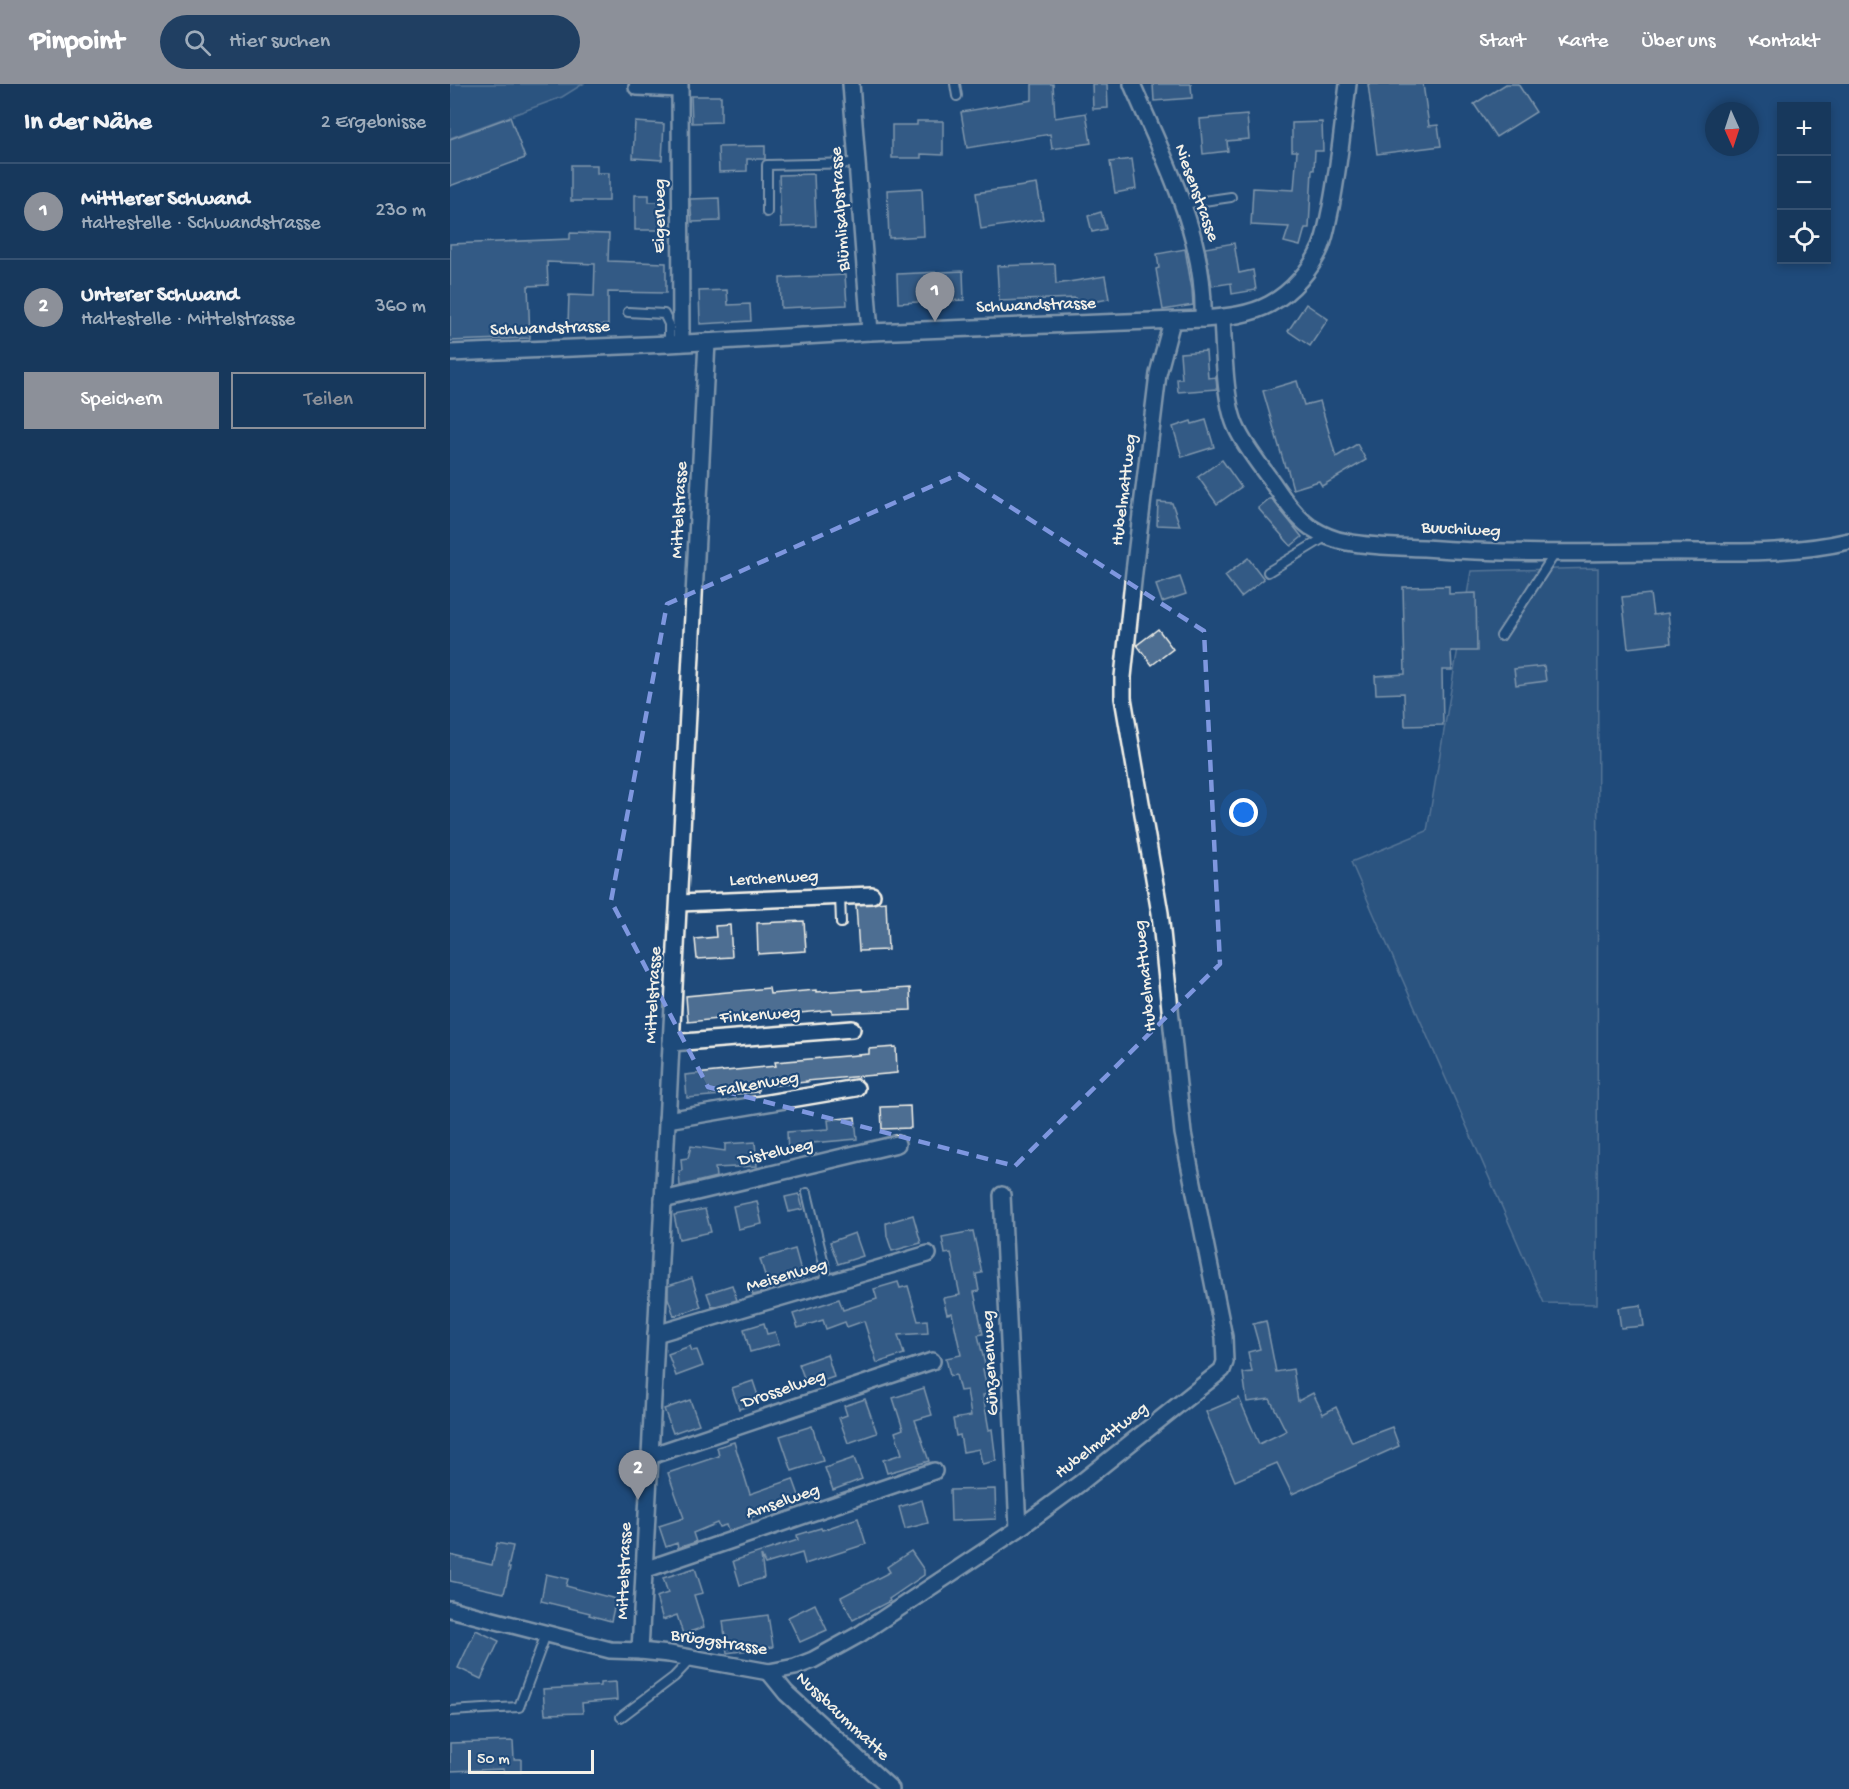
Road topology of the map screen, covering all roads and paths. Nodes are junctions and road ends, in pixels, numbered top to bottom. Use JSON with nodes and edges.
{"nodes":[{"id":1,"x":851,"y":84,"type":"edge"},
{"id":2,"x":955,"y":84,"type":"edge"},
{"id":3,"x":1132,"y":84,"type":"edge"},
{"id":4,"x":1348,"y":84,"type":"edge"},
{"id":5,"x":680,"y":86,"type":"edge"},
{"id":6,"x":637,"y":87,"type":"dead end"},
{"id":7,"x":957,"y":96,"type":"dead end"},
{"id":8,"x":857,"y":163,"type":"junction"},
{"id":9,"x":1232,"y":197,"type":"dead end"},
{"id":10,"x":1183,"y":204,"type":"junction"},
{"id":11,"x":767,"y":212,"type":"dead end"},
{"id":12,"x":628,"y":312,"type":"dead end"},
{"id":13,"x":1222,"y":318,"type":"junction"},
{"id":14,"x":1203,"y":319,"type":"junction"},
{"id":15,"x":1172,"y":321,"type":"junction"},
{"id":16,"x":870,"y":332,"type":"junction"},
{"id":17,"x":707,"y":342,"type":"junction"},
{"id":18,"x":675,"y":344,"type":"junction"},
{"id":19,"x":450,"y":353,"type":"edge"},
{"id":20,"x":1327,"y":536,"type":"junction"},
{"id":21,"x":1849,"y":541,"type":"edge"},
{"id":22,"x":1556,"y":552,"type":"junction"},
{"id":23,"x":1268,"y":572,"type":"dead end"},
{"id":24,"x":1501,"y":636,"type":"dead end"},
{"id":25,"x":872,"y":895,"type":"dead end"},
{"id":26,"x":840,"y":896,"type":"junction"},
{"id":27,"x":679,"y":903,"type":"junction"},
{"id":28,"x":841,"y":923,"type":"dead end"},
{"id":29,"x":852,"y":1029,"type":"dead end"},
{"id":30,"x":671,"y":1042,"type":"junction"},
{"id":31,"x":856,"y":1088,"type":"dead end"},
{"id":32,"x":668,"y":1120,"type":"junction"},
{"id":33,"x":897,"y":1144,"type":"dead end"},
{"id":34,"x":807,"y":1193,"type":"dead end"},
{"id":35,"x":1002,"y":1195,"type":"dead end"},
{"id":36,"x":663,"y":1200,"type":"junction"},
{"id":37,"x":928,"y":1254,"type":"dead end"},
{"id":38,"x":825,"y":1285,"type":"junction"},
{"id":39,"x":656,"y":1334,"type":"junction"},
{"id":40,"x":932,"y":1361,"type":"dead end"},
{"id":41,"x":650,"y":1456,"type":"junction"},
{"id":42,"x":934,"y":1471,"type":"dead end"},
{"id":43,"x":1018,"y":1529,"type":"junction"},
{"id":44,"x":644,"y":1570,"type":"junction"},
{"id":45,"x":450,"y":1609,"type":"edge"},
{"id":46,"x":546,"y":1634,"type":"junction"},
{"id":47,"x":640,"y":1651,"type":"junction"},
{"id":48,"x":692,"y":1658,"type":"junction"},
{"id":49,"x":770,"y":1672,"type":"junction"},
{"id":50,"x":450,"y":1712,"type":"edge"},
{"id":51,"x":621,"y":1717,"type":"dead end"},
{"id":52,"x":891,"y":1789,"type":"edge"}],
"edges":[{"from":1,"to":8,"type":"street","name":"Blümlisalpstrasse"},
{"from":2,"to":7,"type":"lane"},
{"from":3,"to":10,"type":"street","name":"Niesenstrasse"},
{"from":4,"to":13,"type":"street","name":"Schwandstrasse"},
{"from":5,"to":6,"type":"street","name":"Eigerweg"},
{"from":5,"to":18,"type":"street","name":"Eigerweg"},
{"from":8,"to":11,"type":"lane"},
{"from":8,"to":16,"type":"street","name":"Blümlisalpstrasse"},
{"from":9,"to":10,"type":"lane"},
{"from":10,"to":14,"type":"street","name":"Niesenstrasse"},
{"from":12,"to":18,"type":"lane"},
{"from":13,"to":14,"type":"street","name":"Schwandstrasse"},
{"from":13,"to":20,"type":"street","name":"Buuchiweg"},
{"from":14,"to":15,"type":"street","name":"Schwandstrasse"},
{"from":15,"to":16,"type":"street","name":"Schwandstrasse"},
{"from":15,"to":43,"type":"street","name":"Hubelmattweg"},
{"from":16,"to":17,"type":"street","name":"Schwandstrasse"},
{"from":17,"to":18,"type":"street","name":"Schwandstrasse"},
{"from":17,"to":27,"type":"street","name":"Mittelstrasse"},
{"from":18,"to":19,"type":"street","name":"Schwandstrasse"},
{"from":20,"to":22,"type":"street","name":"Buuchiweg"},
{"from":20,"to":23,"type":"lane"},
{"from":21,"to":22,"type":"street","name":"Buuchiweg"},
{"from":22,"to":24,"type":"lane"},
{"from":25,"to":26,"type":"street","name":"Lerchenweg"},
{"from":26,"to":27,"type":"street","name":"Lerchenweg"},
{"from":26,"to":28,"type":"lane"},
{"from":27,"to":30,"type":"street","name":"Mittelstrasse"},
{"from":29,"to":30,"type":"street","name":"Finkenweg"},
{"from":30,"to":32,"type":"street","name":"Mittelstrasse"},
{"from":31,"to":32,"type":"street","name":"Falkenweg"},
{"from":32,"to":36,"type":"street","name":"Mittelstrasse"},
{"from":33,"to":36,"type":"street","name":"Distelweg"},
{"from":34,"to":38,"type":"lane"},
{"from":35,"to":43,"type":"street","name":"Günzenenweg"},
{"from":36,"to":39,"type":"street","name":"Mittelstrasse"},
{"from":37,"to":38,"type":"street","name":"Meisenweg"},
{"from":38,"to":39,"type":"street","name":"Meisenweg"},
{"from":39,"to":41,"type":"street","name":"Mittelstrasse"},
{"from":40,"to":41,"type":"street","name":"Drosselweg"},
{"from":41,"to":44,"type":"street","name":"Mittelstrasse"},
{"from":42,"to":44,"type":"street","name":"Amselweg"},
{"from":43,"to":49,"type":"street","name":"Brüggstrasse"},
{"from":44,"to":47,"type":"street","name":"Mittelstrasse"},
{"from":45,"to":46,"type":"street","name":"Brüggstrasse"},
{"from":46,"to":47,"type":"street","name":"Brüggstrasse"},
{"from":46,"to":50,"type":"lane"},
{"from":47,"to":48,"type":"street","name":"Brüggstrasse"},
{"from":48,"to":49,"type":"street","name":"Brüggstrasse"},
{"from":48,"to":51,"type":"lane"},
{"from":49,"to":52,"type":"street","name":"Nussbaummatte"}]}
